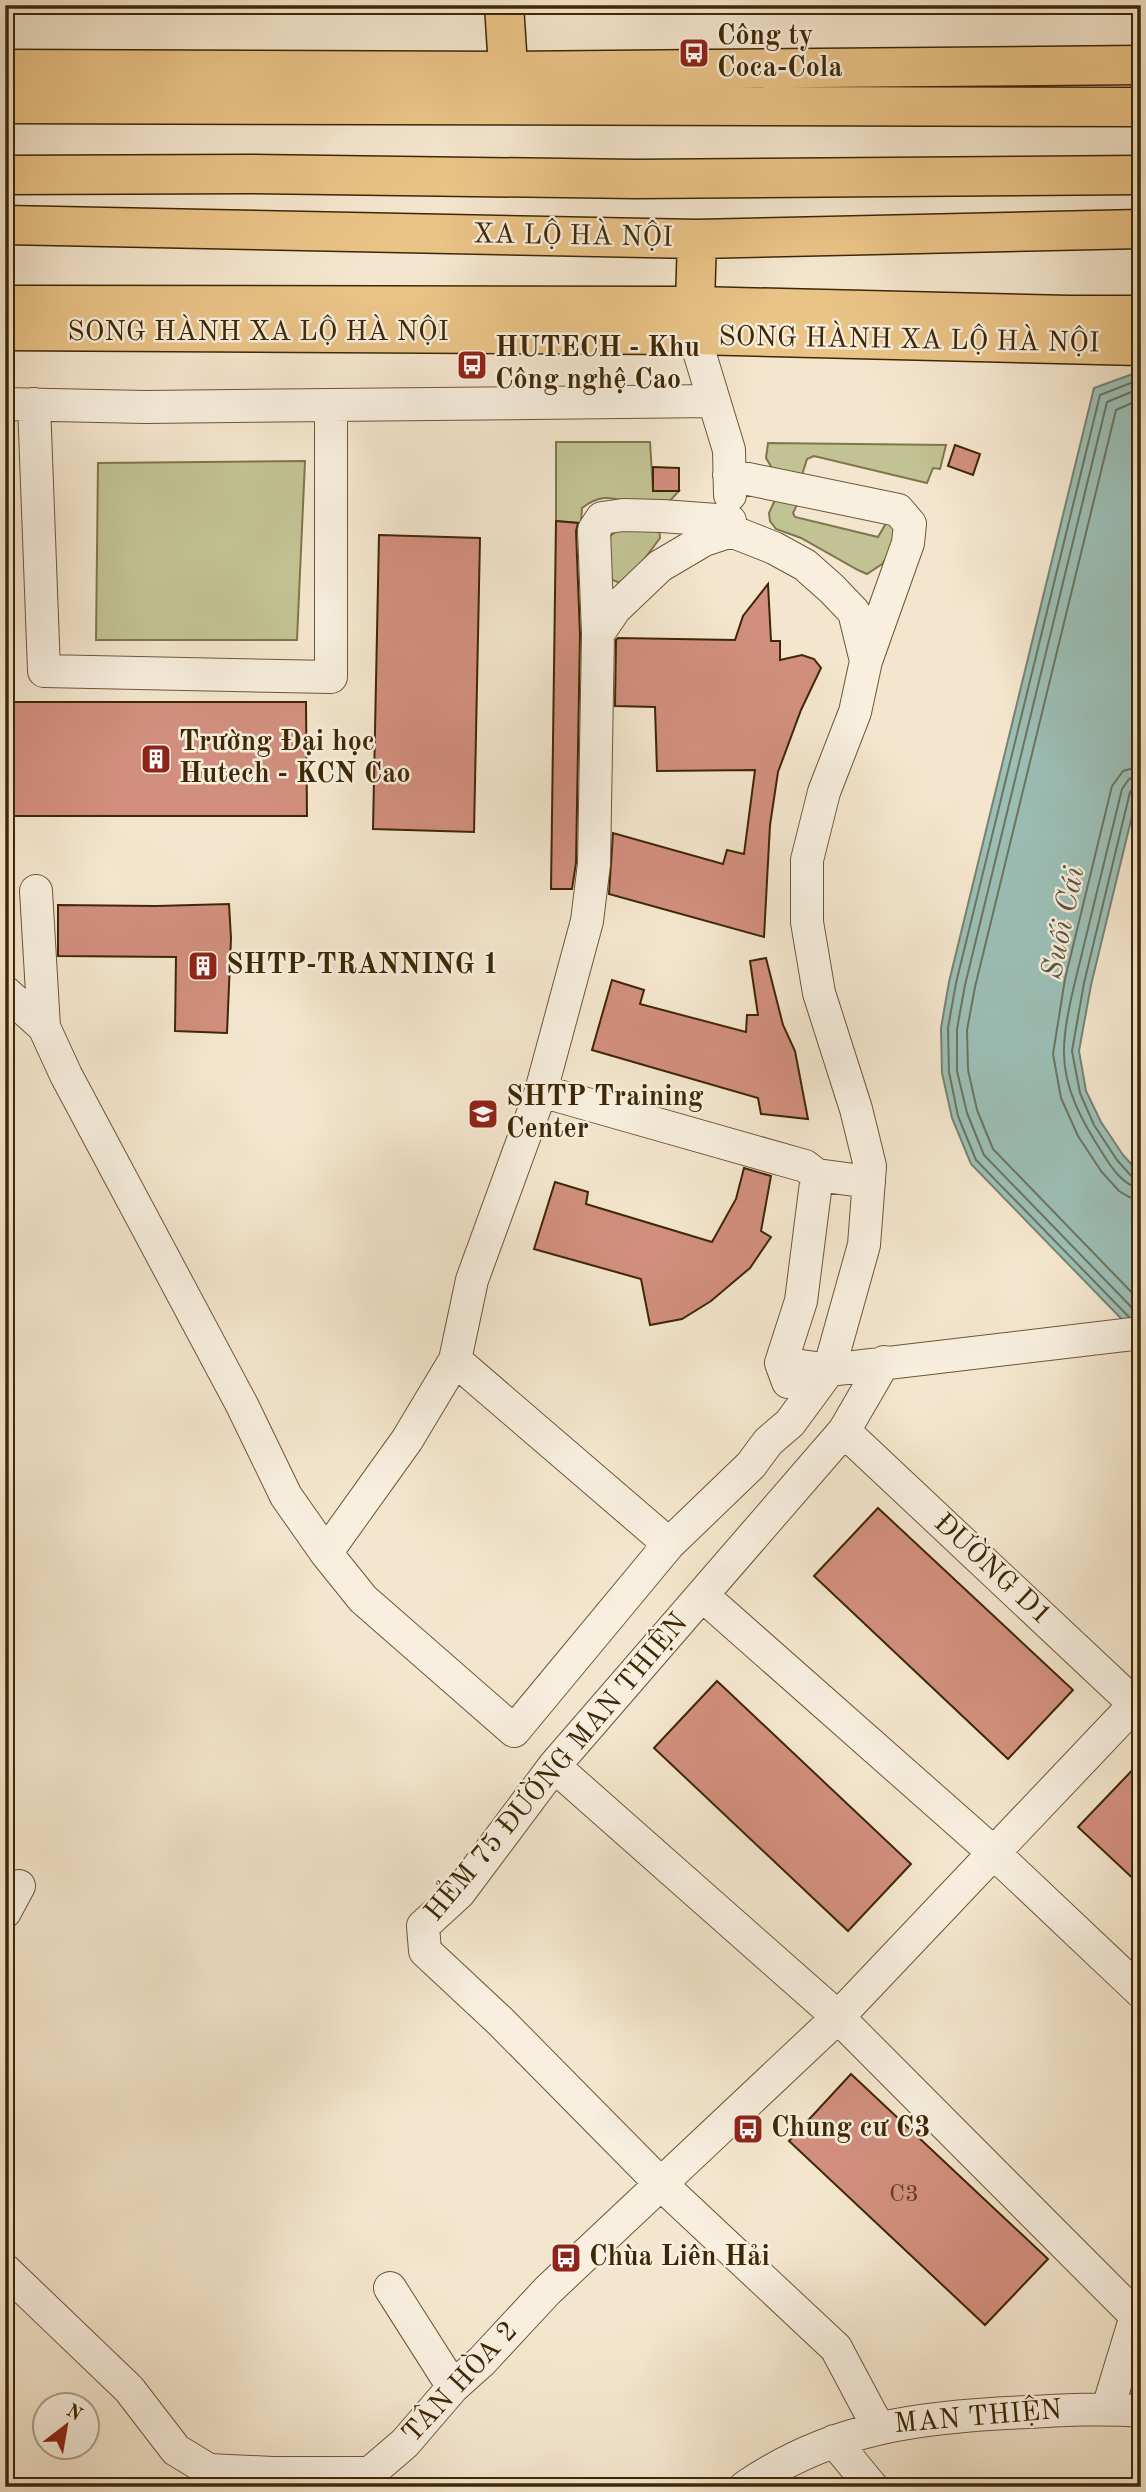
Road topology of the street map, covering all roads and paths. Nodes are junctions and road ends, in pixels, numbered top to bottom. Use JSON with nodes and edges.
{"nodes":[{"id":1,"x":505,"y":5,"type":"edge"},
{"id":2,"x":1141,"y":65,"type":"edge"},
{"id":3,"x":5,"y":69,"type":"edge"},
{"id":4,"x":509,"y":88,"type":"junction"},
{"id":5,"x":5,"y":104,"type":"edge"},
{"id":6,"x":1141,"y":107,"type":"edge"},
{"id":7,"x":5,"y":175,"type":"edge"},
{"id":8,"x":1141,"y":176,"type":"edge"},
{"id":9,"x":5,"y":225,"type":"edge"},
{"id":10,"x":1141,"y":229,"type":"edge"},
{"id":11,"x":698,"y":239,"type":"junction"},
{"id":12,"x":5,"y":304,"type":"edge"},
{"id":13,"x":1141,"y":315,"type":"edge"},
{"id":14,"x":694,"y":321,"type":"junction"},
{"id":15,"x":5,"y":331,"type":"edge"},
{"id":16,"x":1075,"y":331,"type":"junction"},
{"id":17,"x":1141,"y":346,"type":"edge"},
{"id":18,"x":714,"y":401,"type":"junction"},
{"id":19,"x":20,"y":404,"type":"edge"},
{"id":20,"x":331,"y":406,"type":"junction"},
{"id":21,"x":729,"y":475,"type":"junction"},
{"id":22,"x":731,"y":526,"type":"junction"},
{"id":23,"x":598,"y":634,"type":"junction"},
{"id":24,"x":866,"y":661,"type":"junction"},
{"id":25,"x":36,"y":891,"type":"dead end"},
{"id":26,"x":5,"y":992,"type":"edge"},
{"id":27,"x":44,"y":1027,"type":"junction"},
{"id":28,"x":541,"y":1091,"type":"junction"},
{"id":29,"x":817,"y":1175,"type":"junction"},
{"id":30,"x":869,"y":1182,"type":"junction"},
{"id":31,"x":1141,"y":1333,"type":"edge"},
{"id":32,"x":456,"y":1360,"type":"junction"},
{"id":33,"x":884,"y":1362,"type":"junction"},
{"id":34,"x":781,"y":1363,"type":"junction"},
{"id":35,"x":829,"y":1370,"type":"junction"},
{"id":36,"x":799,"y":1412,"type":"junction"},
{"id":37,"x":844,"y":1431,"type":"junction"},
{"id":38,"x":669,"y":1544,"type":"junction"},
{"id":39,"x":326,"y":1553,"type":"junction"},
{"id":40,"x":702,"y":1595,"type":"junction"},
{"id":41,"x":1138,"y":1707,"type":"edge"},
{"id":42,"x":555,"y":1766,"type":"junction"},
{"id":43,"x":994,"y":1853,"type":"junction"},
{"id":44,"x":1141,"y":1992,"type":"edge"},
{"id":45,"x":838,"y":2017,"type":"junction"},
{"id":46,"x":662,"y":2185,"type":"junction"},
{"id":47,"x":5,"y":2270,"type":"edge"},
{"id":48,"x":390,"y":2288,"type":"dead end"},
{"id":49,"x":1139,"y":2314,"type":"edge"},
{"id":50,"x":453,"y":2387,"type":"junction"},
{"id":51,"x":1108,"y":2409,"type":"junction"},
{"id":52,"x":1141,"y":2410,"type":"edge"},
{"id":53,"x":878,"y":2427,"type":"junction"},
{"id":54,"x":834,"y":2441,"type":"junction"},
{"id":55,"x":745,"y":2487,"type":"edge"},
{"id":56,"x":872,"y":2487,"type":"edge"}],
"edges":[{"from":1,"to":4,"type":"main road"},
{"from":2,"to":4,"type":"main road"},
{"from":3,"to":4,"type":"main road"},
{"from":4,"to":5,"type":"main road"},
{"from":4,"to":6,"type":"main road"},
{"from":7,"to":8,"type":"main road","name":"XA LỘ HÀ NỘI"},
{"from":9,"to":11,"type":"main road","name":"XA LỘ HÀ NỘI"},
{"from":10,"to":11,"type":"main road","name":"XA LỘ HÀ NỘI"},
{"from":11,"to":14,"type":"main road"},
{"from":12,"to":14,"type":"main road","name":"SONG HÀNH XA LỘ HÀ NỘI"},
{"from":13,"to":16,"type":"main road","name":"SONG HÀNH XA LỘ HÀ NỘI"},
{"from":14,"to":15,"type":"main road","name":"SONG HÀNH XA LỘ HÀ NỘI"},
{"from":14,"to":16,"type":"main road","name":"SONG HÀNH XA LỘ HÀ NỘI"},
{"from":14,"to":18,"type":"street"},
{"from":16,"to":17,"type":"main road","name":"SONG HÀNH XA LỘ HÀ NỘI"},
{"from":18,"to":20,"type":"street"},
{"from":18,"to":21,"type":"street"},
{"from":19,"to":20,"type":"street"},
{"from":19,"to":20,"type":"street"},
{"from":21,"to":22,"type":"street"},
{"from":21,"to":24,"type":"street"},
{"from":22,"to":23,"type":"street"},
{"from":22,"to":23,"type":"street"},
{"from":22,"to":24,"type":"street"},
{"from":23,"to":28,"type":"street"},
{"from":24,"to":30,"type":"street"},
{"from":25,"to":27,"type":"street"},
{"from":26,"to":27,"type":"street"},
{"from":27,"to":39,"type":"street"},
{"from":28,"to":29,"type":"street"},
{"from":28,"to":32,"type":"street"},
{"from":29,"to":30,"type":"street"},
{"from":29,"to":34,"type":"street"},
{"from":30,"to":35,"type":"street"},
{"from":31,"to":33,"type":"street"},
{"from":32,"to":38,"type":"street"},
{"from":32,"to":39,"type":"street"},
{"from":33,"to":35,"type":"street"},
{"from":33,"to":37,"type":"street","name":"HẺM 75 ĐƯỜNG MAN THIỆN"},
{"from":34,"to":35,"type":"street"},
{"from":34,"to":36,"type":"street"},
{"from":35,"to":36,"type":"street"},
{"from":36,"to":38,"type":"street"},
{"from":37,"to":40,"type":"street","name":"HẺM 75 ĐƯỜNG MAN THIỆN"},
{"from":37,"to":41,"type":"street","name":"ĐƯỜNG D1"},
{"from":38,"to":39,"type":"street"},
{"from":40,"to":42,"type":"street","name":"HẺM 75 ĐƯỜNG MAN THIỆN"},
{"from":40,"to":43,"type":"street"},
{"from":41,"to":43,"type":"street","name":"TÂN HÒA 2"},
{"from":42,"to":45,"type":"street"},
{"from":42,"to":46,"type":"street","name":"HẺM 75 ĐƯỜNG MAN THIỆN"},
{"from":43,"to":44,"type":"street"},
{"from":43,"to":45,"type":"street","name":"TÂN HÒA 2"},
{"from":45,"to":46,"type":"street","name":"TÂN HÒA 2"},
{"from":45,"to":49,"type":"street"},
{"from":46,"to":50,"type":"street","name":"TÂN HÒA 2"},
{"from":46,"to":53,"type":"street"},
{"from":47,"to":50,"type":"street","name":"TÂN HÒA 2"},
{"from":48,"to":50,"type":"street"},
{"from":49,"to":51,"type":"street"},
{"from":51,"to":52,"type":"street","name":"MAN THIỆN"},
{"from":51,"to":53,"type":"street","name":"MAN THIỆN"},
{"from":53,"to":54,"type":"street","name":"MAN THIỆN"},
{"from":54,"to":55,"type":"street","name":"MAN THIỆN"},
{"from":54,"to":56,"type":"street"}]}
